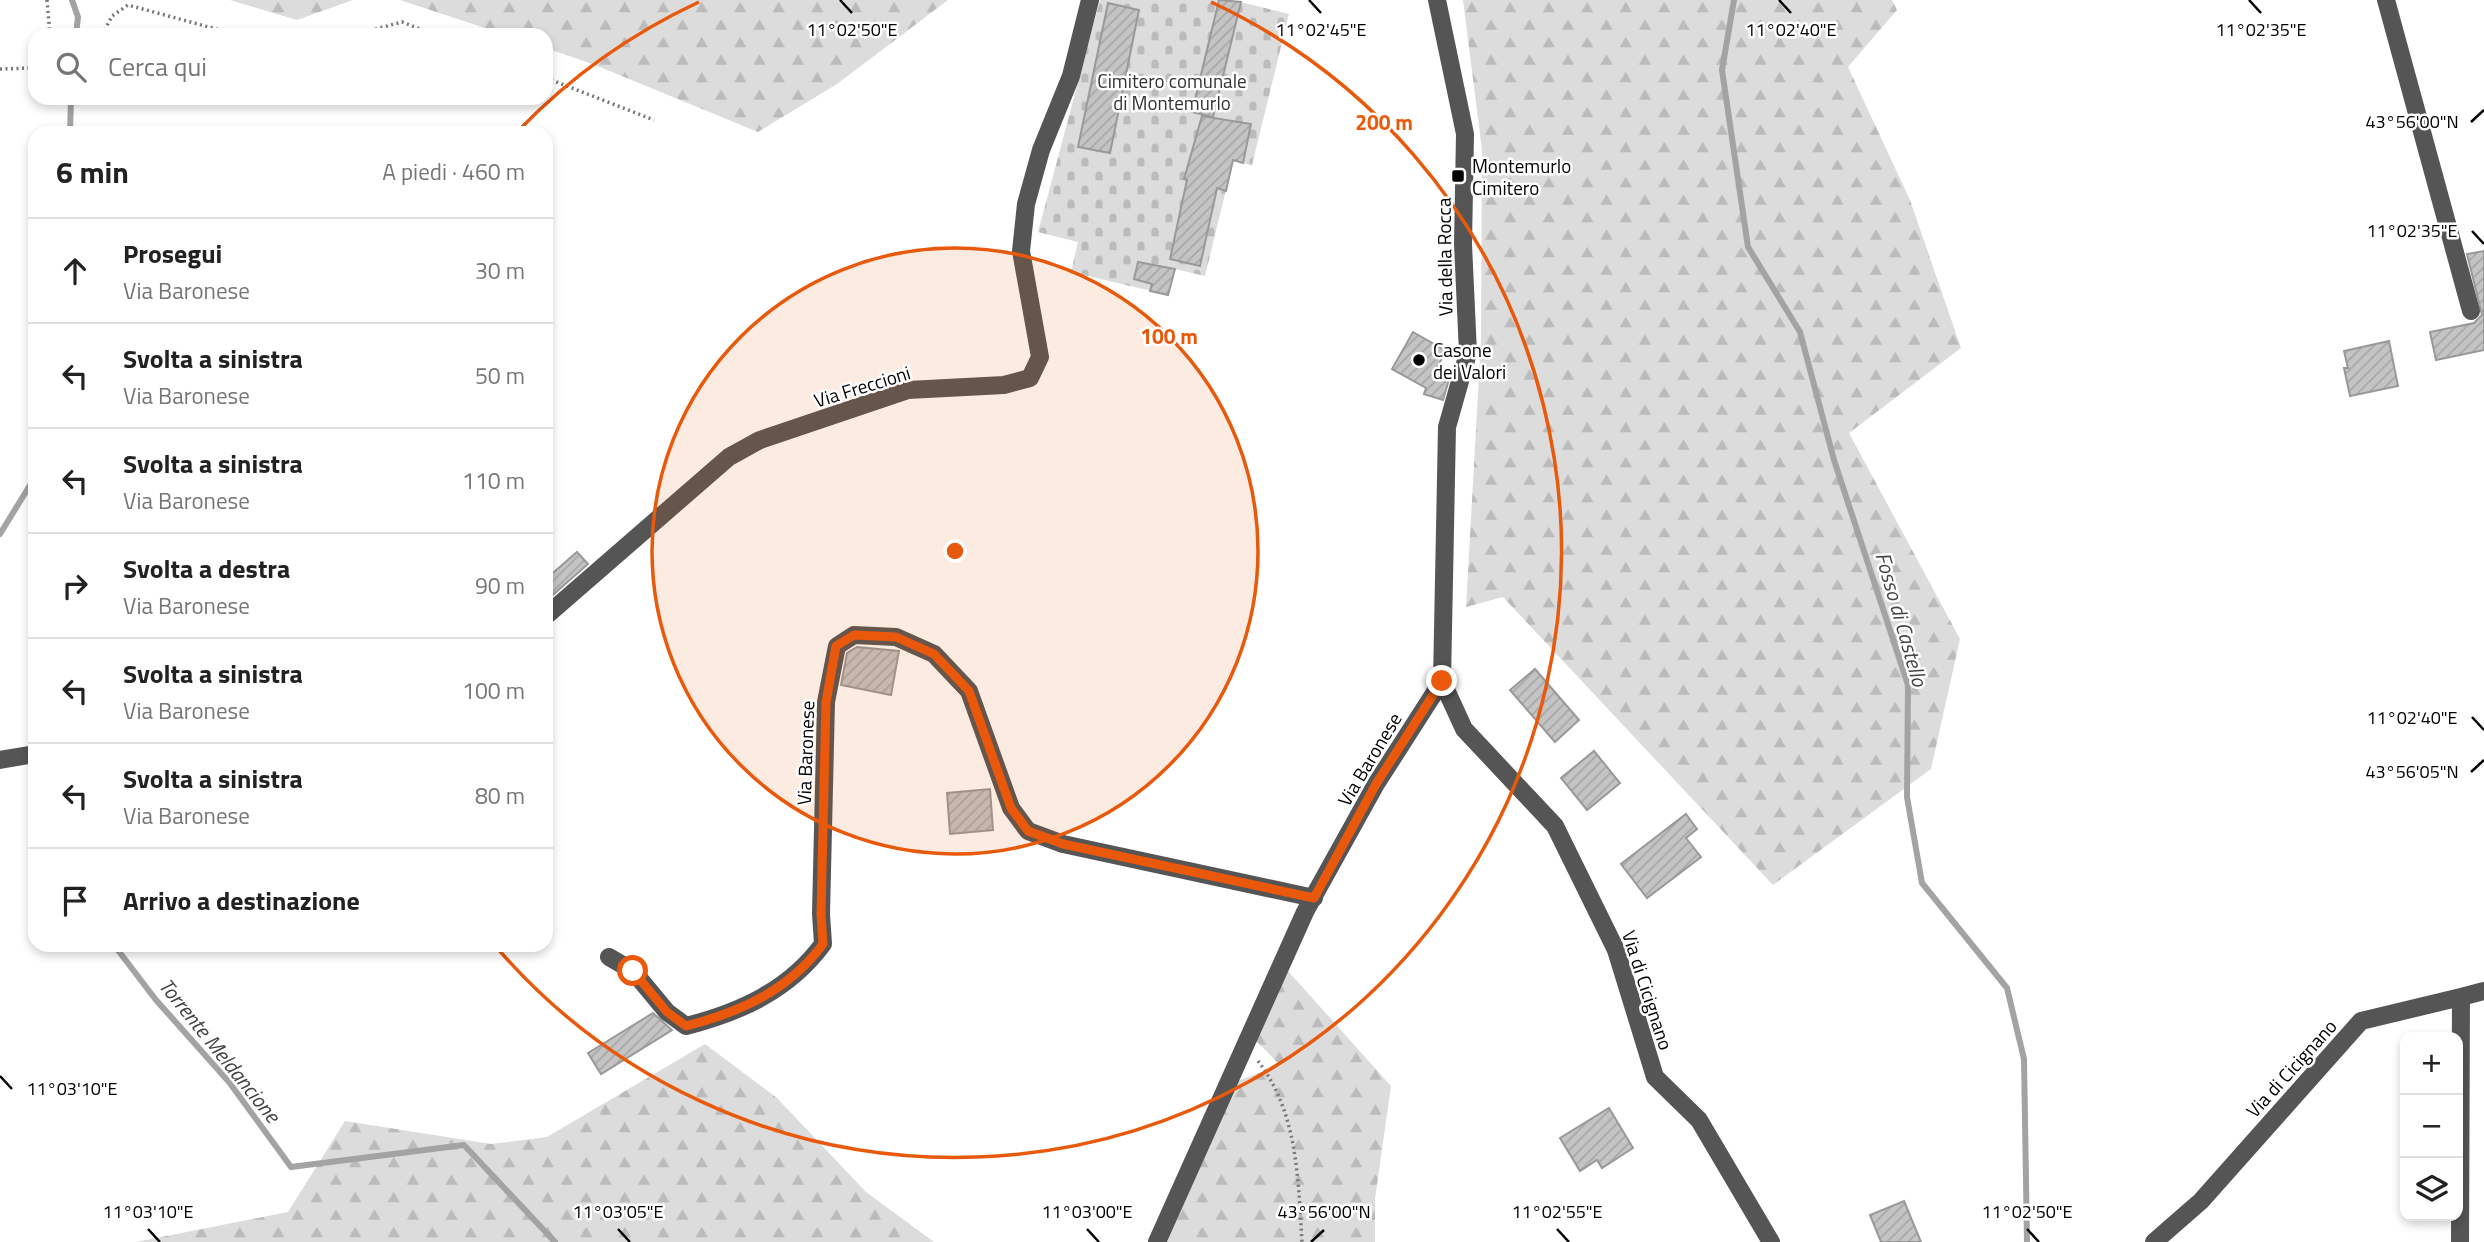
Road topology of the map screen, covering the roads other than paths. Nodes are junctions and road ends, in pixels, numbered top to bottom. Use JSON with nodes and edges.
{"nodes":[{"id":1,"x":1090,"y":0,"type":"edge"},
{"id":2,"x":1437,"y":0,"type":"edge"},
{"id":3,"x":2386,"y":0,"type":"edge"},
{"id":4,"x":2471,"y":311,"type":"dead end"},
{"id":5,"x":553,"y":611,"type":"edge"},
{"id":6,"x":1442,"y":681,"type":"junction"},
{"id":7,"x":28,"y":755,"type":"edge"},
{"id":8,"x":0,"y":760,"type":"edge"},
{"id":9,"x":1314,"y":898,"type":"junction"},
{"id":10,"x":609,"y":957,"type":"dead end"},
{"id":11,"x":2484,"y":990,"type":"edge"},
{"id":12,"x":2461,"y":997,"type":"junction"},
{"id":13,"x":1157,"y":1242,"type":"edge"},
{"id":14,"x":1771,"y":1242,"type":"edge"},
{"id":15,"x":2154,"y":1242,"type":"edge"},
{"id":16,"x":2460,"y":1242,"type":"edge"}],
"edges":[{"from":1,"to":5,"type":"street","name":"Via Freccioni"},
{"from":2,"to":6,"type":"street","name":"Via della Rocca"},
{"from":3,"to":4,"type":"street"},
{"from":6,"to":9,"type":"street","name":"Via Baronese"},
{"from":6,"to":14,"type":"street","name":"Via di Cicignano"},
{"from":7,"to":8,"type":"street"},
{"from":9,"to":10,"type":"street","name":"Via Baronese"},
{"from":9,"to":13,"type":"street","name":"Via Baronese"},
{"from":11,"to":12,"type":"street","name":"Via di Cicignano"},
{"from":12,"to":15,"type":"street","name":"Via di Cicignano"},
{"from":12,"to":16,"type":"street"}]}
